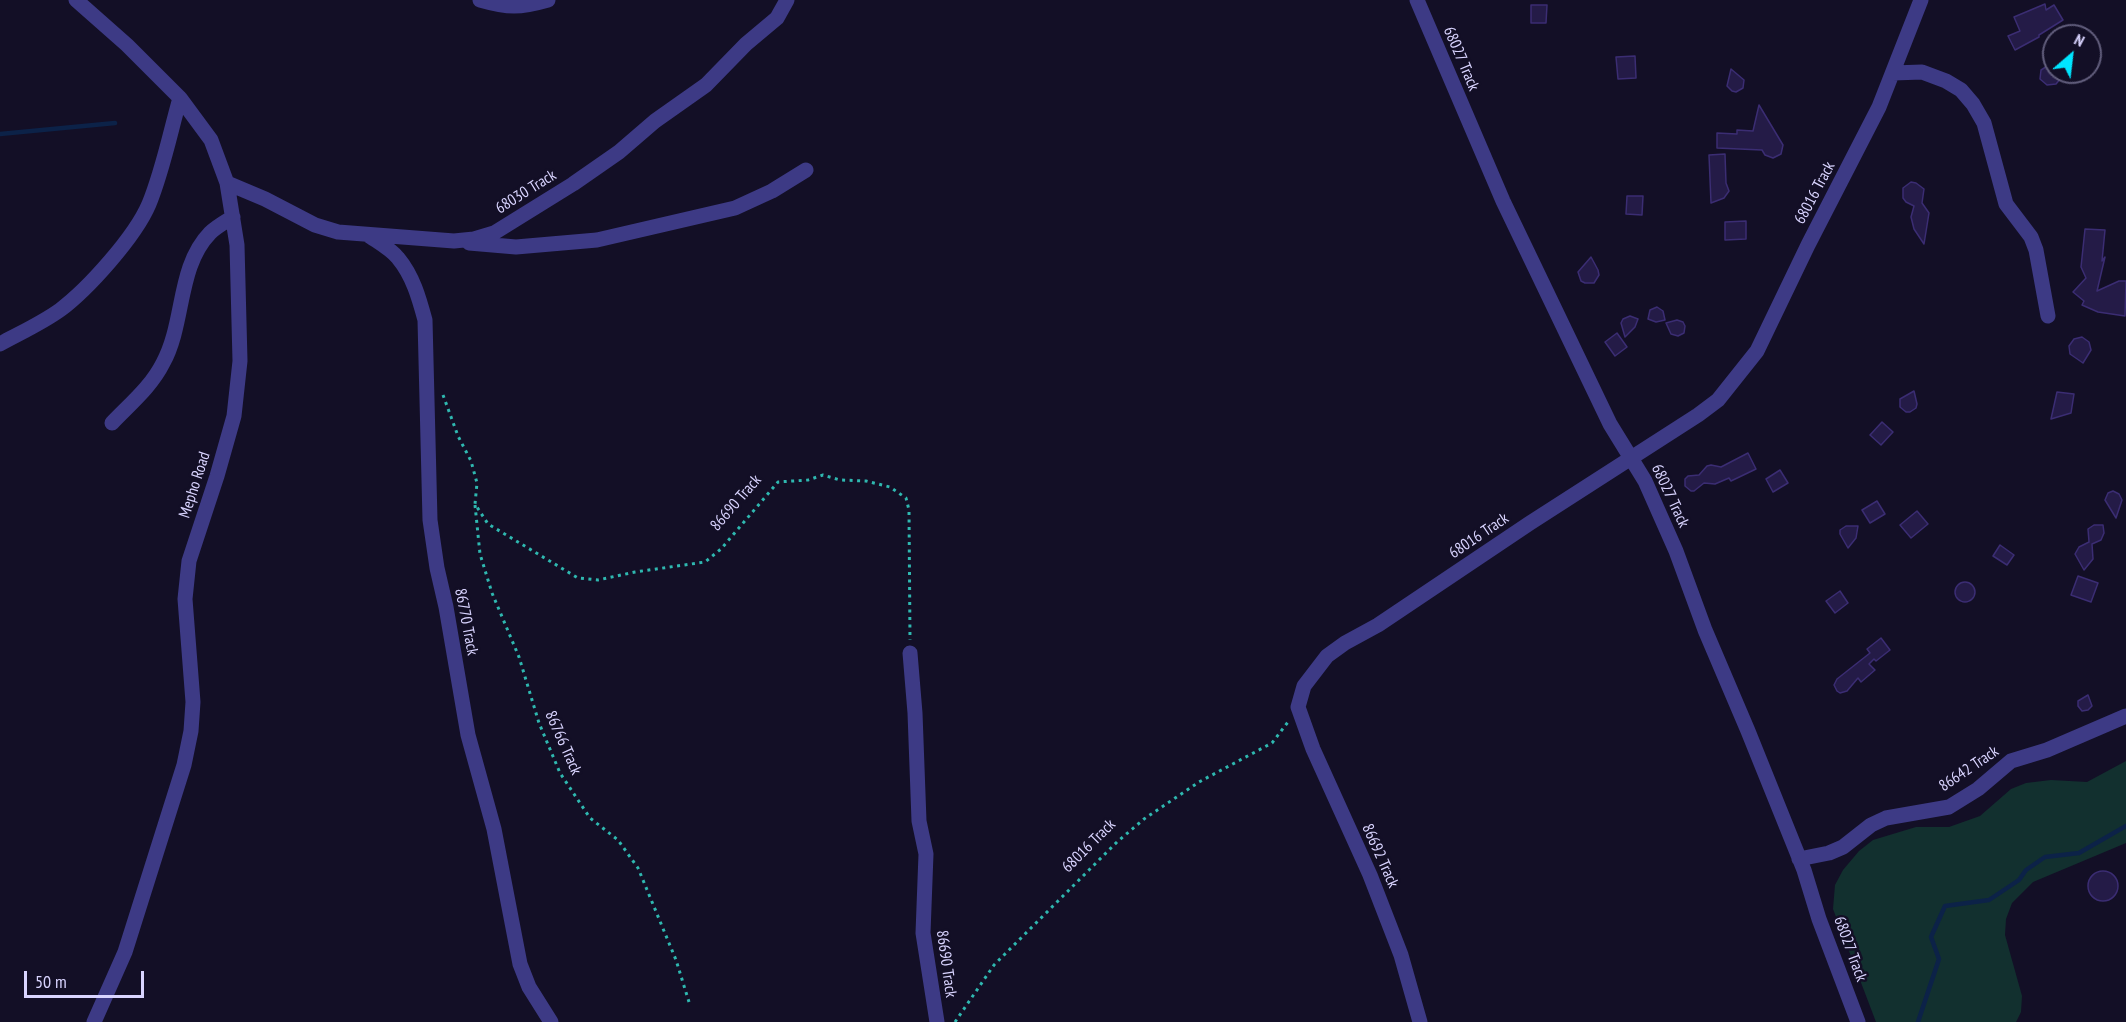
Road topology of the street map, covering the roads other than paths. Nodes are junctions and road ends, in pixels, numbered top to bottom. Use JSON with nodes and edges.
{"nodes":[{"id":1,"x":76,"y":0,"type":"edge"},
{"id":2,"x":480,"y":0,"type":"edge"},
{"id":3,"x":548,"y":0,"type":"edge"},
{"id":4,"x":787,"y":0,"type":"edge"},
{"id":5,"x":1417,"y":0,"type":"edge"},
{"id":6,"x":1921,"y":0,"type":"edge"},
{"id":7,"x":1893,"y":73,"type":"junction"},
{"id":8,"x":180,"y":98,"type":"junction"},
{"id":9,"x":806,"y":170,"type":"dead end"},
{"id":10,"x":227,"y":183,"type":"junction"},
{"id":11,"x":233,"y":217,"type":"junction"},
{"id":12,"x":368,"y":235,"type":"junction"},
{"id":13,"x":454,"y":241,"type":"junction"},
{"id":14,"x":2048,"y":316,"type":"dead end"},
{"id":15,"x":0,"y":344,"type":"edge"},
{"id":16,"x":112,"y":423,"type":"dead end"},
{"id":17,"x":1631,"y":457,"type":"junction"},
{"id":18,"x":910,"y":654,"type":"road end"},
{"id":19,"x":1298,"y":707,"type":"joint"},
{"id":20,"x":2126,"y":716,"type":"edge"},
{"id":21,"x":1799,"y":859,"type":"junction"},
{"id":22,"x":94,"y":1022,"type":"edge"},
{"id":23,"x":551,"y":1022,"type":"edge"},
{"id":24,"x":936,"y":1022,"type":"edge"},
{"id":25,"x":1420,"y":1022,"type":"edge"},
{"id":26,"x":1858,"y":1022,"type":"edge"}],
"edges":[{"from":1,"to":8,"type":"street","name":"Mepho Road"},
{"from":2,"to":3,"type":"street"},
{"from":4,"to":13,"type":"street","name":"68030 Track"},
{"from":5,"to":17,"type":"street","name":"68027 Track"},
{"from":6,"to":7,"type":"street","name":"68016 Track"},
{"from":7,"to":14,"type":"street"},
{"from":7,"to":17,"type":"street","name":"68016 Track"},
{"from":8,"to":10,"type":"street","name":"Mepho Road"},
{"from":8,"to":15,"type":"street"},
{"from":9,"to":13,"type":"street"},
{"from":10,"to":11,"type":"street","name":"Mepho Road"},
{"from":10,"to":12,"type":"street","name":"68030 Track"},
{"from":11,"to":16,"type":"street"},
{"from":11,"to":22,"type":"street","name":"Mepho Road"},
{"from":12,"to":13,"type":"street","name":"68030 Track"},
{"from":12,"to":23,"type":"street","name":"86770 Track"},
{"from":17,"to":19,"type":"street","name":"68016 Track"},
{"from":17,"to":21,"type":"street","name":"68027 Track"},
{"from":18,"to":24,"type":"street","name":"86690 Track"},
{"from":19,"to":25,"type":"street","name":"86692 Track"},
{"from":20,"to":21,"type":"street","name":"86642 Track"},
{"from":21,"to":26,"type":"street","name":"68027 Track"}]}
